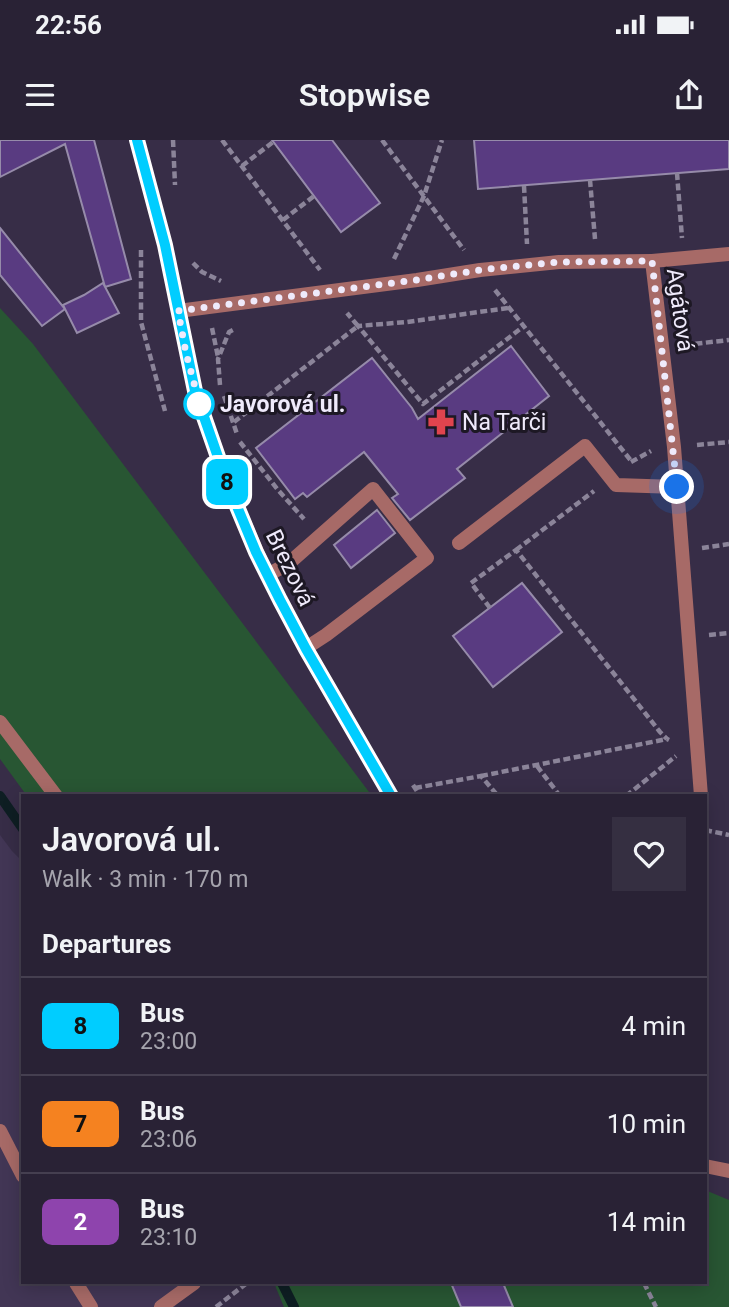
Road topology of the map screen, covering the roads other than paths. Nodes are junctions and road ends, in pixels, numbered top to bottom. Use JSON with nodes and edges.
{"nodes":[{"id":1,"x":137,"y":140,"type":"edge"},
{"id":2,"x":729,"y":254,"type":"edge"},
{"id":3,"x":652,"y":261,"type":"junction"},
{"id":4,"x":178,"y":311,"type":"junction"},
{"id":5,"x":677,"y":487,"type":"junction"},
{"id":6,"x":459,"y":543,"type":"dead end"},
{"id":7,"x":267,"y":575,"type":"junction"},
{"id":8,"x":306,"y":649,"type":"junction"},
{"id":9,"x":0,"y":722,"type":"edge"},
{"id":10,"x":54,"y":794,"type":"edge"},
{"id":11,"x":390,"y":794,"type":"edge"},
{"id":12,"x":701,"y":794,"type":"edge"},
{"id":13,"x":0,"y":1130,"type":"edge"},
{"id":14,"x":707,"y":1166,"type":"edge"},
{"id":15,"x":729,"y":1171,"type":"edge"},
{"id":16,"x":21,"y":1172,"type":"edge"},
{"id":17,"x":77,"y":1284,"type":"edge"},
{"id":18,"x":193,"y":1284,"type":"edge"},
{"id":19,"x":91,"y":1307,"type":"edge"},
{"id":20,"x":161,"y":1307,"type":"edge"}],
"edges":[{"from":1,"to":4,"type":"street","name":"Brezová"},
{"from":2,"to":3,"type":"street"},
{"from":3,"to":4,"type":"street","name":"Agátová"},
{"from":3,"to":5,"type":"street","name":"Agátová"},
{"from":4,"to":7,"type":"street","name":"Brezová"},
{"from":5,"to":6,"type":"street"},
{"from":5,"to":12,"type":"street","name":"Agátová"},
{"from":7,"to":8,"type":"street","name":"Brezová"},
{"from":7,"to":8,"type":"street"},
{"from":8,"to":11,"type":"street","name":"Brezová"},
{"from":9,"to":10,"type":"street"},
{"from":13,"to":16,"type":"street"},
{"from":14,"to":15,"type":"street"},
{"from":17,"to":19,"type":"street"},
{"from":18,"to":20,"type":"street"}]}
